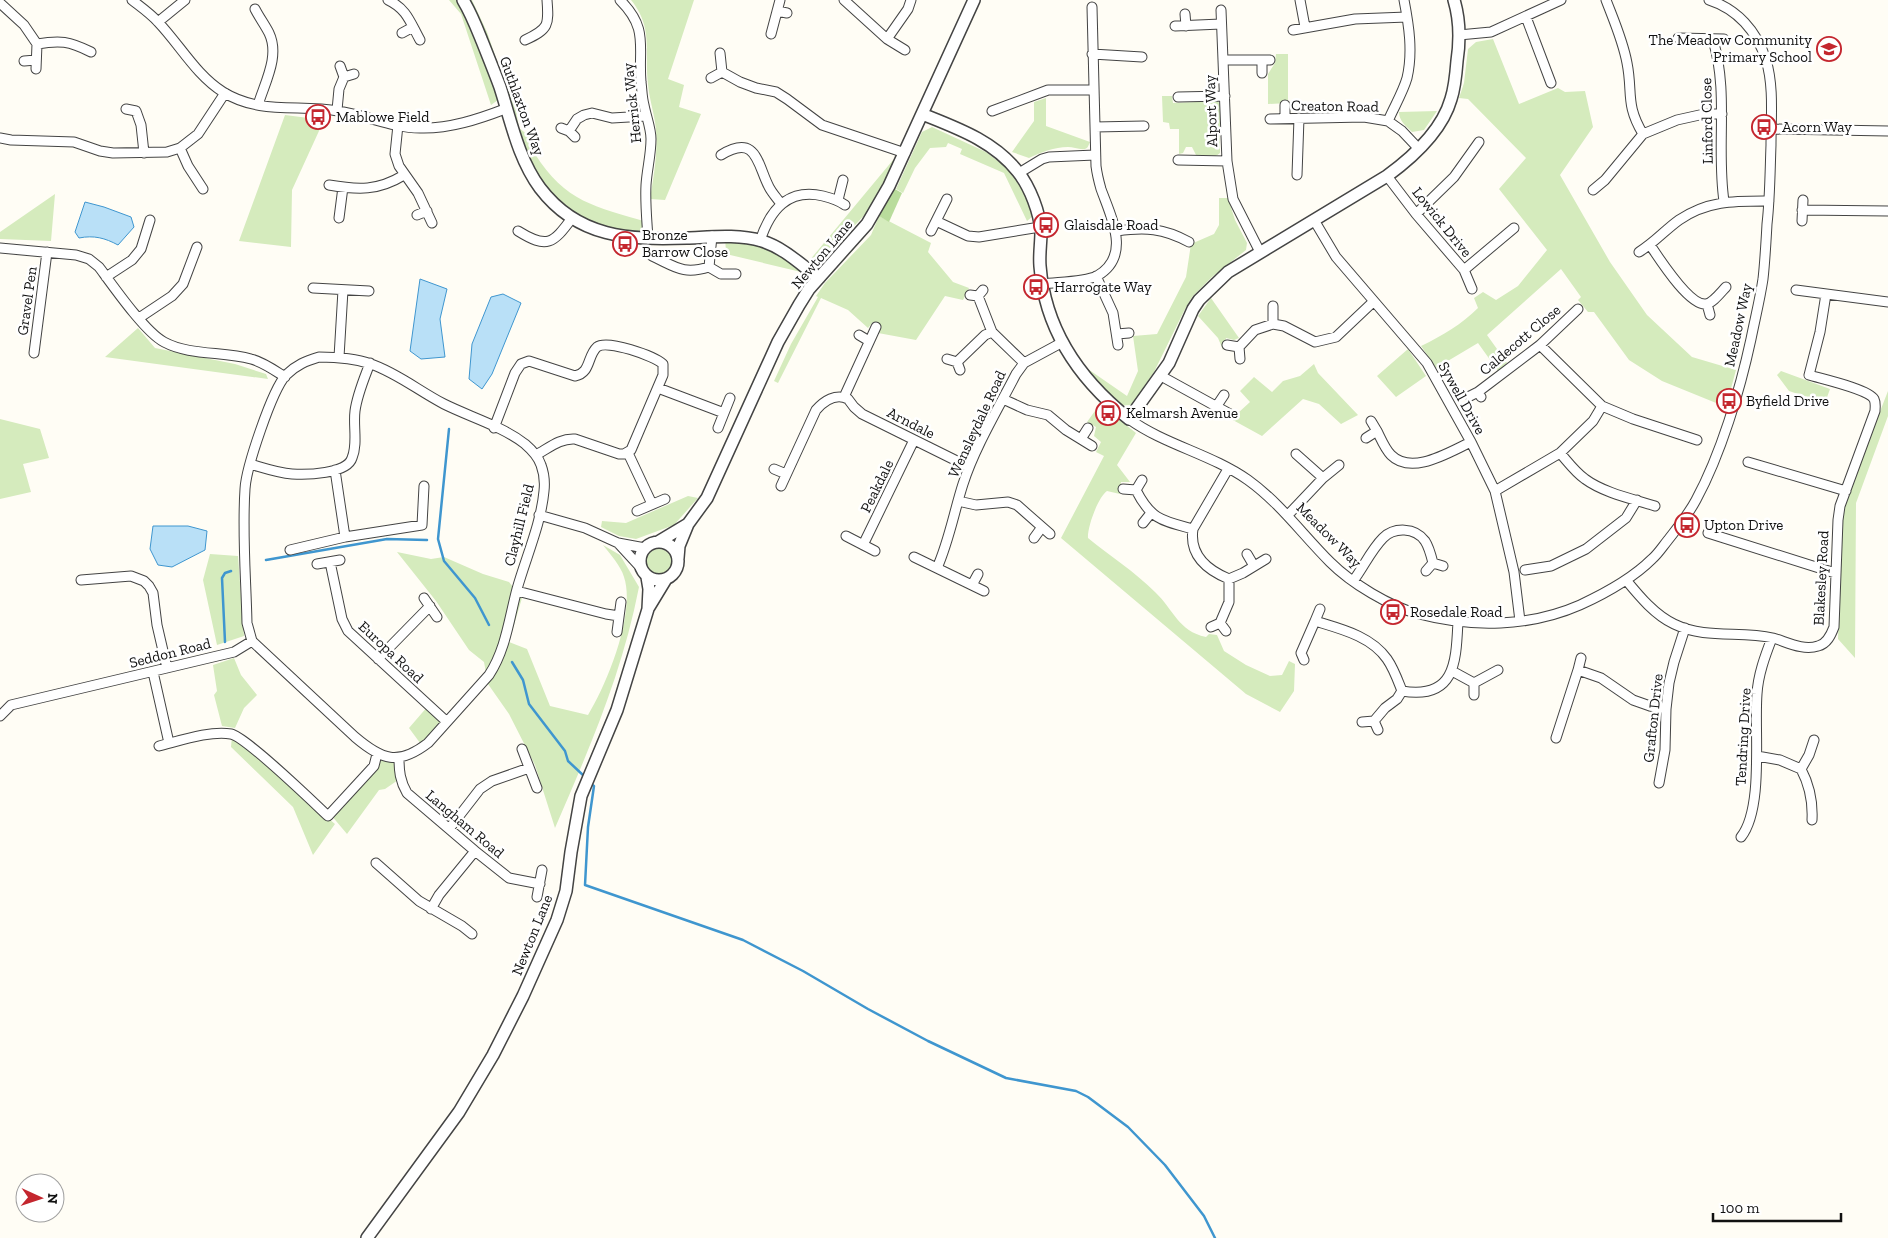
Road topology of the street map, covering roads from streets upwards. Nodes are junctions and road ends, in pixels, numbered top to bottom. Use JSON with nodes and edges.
{"nodes":[{"id":1,"x":132,"y":0,"type":"edge"},
{"id":2,"x":185,"y":0,"type":"edge"},
{"id":3,"x":388,"y":0,"type":"edge"},
{"id":4,"x":463,"y":0,"type":"edge"},
{"id":5,"x":547,"y":0,"type":"edge"},
{"id":6,"x":620,"y":0,"type":"edge"},
{"id":7,"x":780,"y":0,"type":"edge"},
{"id":8,"x":844,"y":0,"type":"edge"},
{"id":9,"x":974,"y":0,"type":"edge"},
{"id":10,"x":1300,"y":0,"type":"edge"},
{"id":11,"x":1404,"y":0,"type":"edge"},
{"id":12,"x":1454,"y":0,"type":"edge"},
{"id":13,"x":1561,"y":0,"type":"edge"},
{"id":14,"x":1606,"y":0,"type":"edge"},
{"id":15,"x":1709,"y":0,"type":"edge"},
{"id":16,"x":0,"y":3,"type":"edge"},
{"id":17,"x":912,"y":7,"type":"edge"},
{"id":18,"x":1092,"y":7,"type":"dead end"},
{"id":19,"x":1221,"y":10,"type":"dead end"},
{"id":20,"x":777,"y":11,"type":"junction"},
{"id":21,"x":787,"y":14,"type":"dead end"},
{"id":22,"x":1185,"y":14,"type":"dead end"},
{"id":23,"x":255,"y":16,"type":"dead end"},
{"id":24,"x":1526,"y":16,"type":"junction"},
{"id":25,"x":1407,"y":17,"type":"junction"},
{"id":26,"x":158,"y":22,"type":"junction"},
{"id":27,"x":1221,"y":24,"type":"junction"},
{"id":28,"x":1176,"y":26,"type":"dead end"},
{"id":29,"x":1186,"y":26,"type":"junction"},
{"id":30,"x":413,"y":27,"type":"junction"},
{"id":31,"x":1305,"y":27,"type":"junction"},
{"id":32,"x":1293,"y":30,"type":"dead end"},
{"id":33,"x":402,"y":33,"type":"dead end"},
{"id":34,"x":771,"y":34,"type":"dead end"},
{"id":35,"x":1459,"y":35,"type":"junction"},
{"id":36,"x":86,"y":38,"type":"dead end"},
{"id":37,"x":1678,"y":38,"type":"dead end"},
{"id":38,"x":887,"y":39,"type":"junction"},
{"id":39,"x":1724,"y":39,"type":"dead end"},
{"id":40,"x":420,"y":40,"type":"dead end"},
{"id":41,"x":525,"y":40,"type":"dead end"},
{"id":42,"x":1713,"y":40,"type":"junction"},
{"id":43,"x":36,"y":44,"type":"junction"},
{"id":44,"x":82,"y":47,"type":"junction"},
{"id":45,"x":905,"y":50,"type":"dead end"},
{"id":46,"x":91,"y":52,"type":"dead end"},
{"id":47,"x":720,"y":52,"type":"dead end"},
{"id":48,"x":1092,"y":54,"type":"junction"},
{"id":49,"x":1142,"y":56,"type":"dead end"},
{"id":50,"x":1224,"y":60,"type":"junction"},
{"id":51,"x":24,"y":61,"type":"dead end"},
{"id":52,"x":340,"y":66,"type":"dead end"},
{"id":53,"x":722,"y":72,"type":"junction"},
{"id":54,"x":1262,"y":73,"type":"dead end"},
{"id":55,"x":354,"y":74,"type":"dead end"},
{"id":56,"x":344,"y":77,"type":"junction"},
{"id":57,"x":711,"y":78,"type":"dead end"},
{"id":58,"x":1551,"y":83,"type":"dead end"},
{"id":59,"x":1094,"y":90,"type":"junction"},
{"id":60,"x":225,"y":93,"type":"junction"},
{"id":61,"x":1183,"y":94,"type":"dead end"},
{"id":62,"x":1224,"y":96,"type":"junction"},
{"id":63,"x":258,"y":105,"type":"junction"},
{"id":64,"x":1285,"y":105,"type":"dead end"},
{"id":65,"x":126,"y":109,"type":"dead end"},
{"id":66,"x":506,"y":109,"type":"junction"},
{"id":67,"x":337,"y":110,"type":"junction"},
{"id":68,"x":992,"y":110,"type":"dead end"},
{"id":69,"x":922,"y":114,"type":"junction"},
{"id":70,"x":1722,"y":114,"type":"junction"},
{"id":71,"x":646,"y":116,"type":"junction"},
{"id":72,"x":1284,"y":118,"type":"junction"},
{"id":73,"x":1299,"y":118,"type":"junction"},
{"id":74,"x":1270,"y":119,"type":"dead end"},
{"id":75,"x":1388,"y":121,"type":"junction"},
{"id":76,"x":398,"y":125,"type":"junction"},
{"id":77,"x":1144,"y":126,"type":"dead end"},
{"id":78,"x":1095,"y":127,"type":"junction"},
{"id":79,"x":1771,"y":129,"type":"junction"},
{"id":80,"x":1888,"y":131,"type":"edge"},
{"id":81,"x":568,"y":132,"type":"dead end"},
{"id":82,"x":1644,"y":134,"type":"junction"},
{"id":83,"x":0,"y":138,"type":"edge"},
{"id":84,"x":1479,"y":142,"type":"dead end"},
{"id":85,"x":180,"y":148,"type":"junction"},
{"id":86,"x":1419,"y":149,"type":"junction"},
{"id":87,"x":144,"y":153,"type":"junction"},
{"id":88,"x":904,"y":153,"type":"junction"},
{"id":89,"x":721,"y":155,"type":"dead end"},
{"id":90,"x":1095,"y":155,"type":"junction"},
{"id":91,"x":1178,"y":160,"type":"dead end"},
{"id":92,"x":1226,"y":161,"type":"junction"},
{"id":93,"x":1019,"y":173,"type":"junction"},
{"id":94,"x":404,"y":175,"type":"junction"},
{"id":95,"x":1297,"y":175,"type":"dead end"},
{"id":96,"x":1388,"y":176,"type":"junction"},
{"id":97,"x":843,"y":180,"type":"dead end"},
{"id":98,"x":329,"y":185,"type":"dead end"},
{"id":99,"x":343,"y":187,"type":"junction"},
{"id":100,"x":203,"y":189,"type":"dead end"},
{"id":101,"x":1593,"y":190,"type":"dead end"},
{"id":102,"x":947,"y":199,"type":"dead end"},
{"id":103,"x":1803,"y":200,"type":"dead end"},
{"id":104,"x":1769,"y":201,"type":"junction"},
{"id":105,"x":1724,"y":202,"type":"junction"},
{"id":106,"x":781,"y":204,"type":"junction"},
{"id":107,"x":1802,"y":210,"type":"junction"},
{"id":108,"x":427,"y":211,"type":"junction"},
{"id":109,"x":1888,"y":211,"type":"edge"},
{"id":110,"x":1416,"y":214,"type":"junction"},
{"id":111,"x":417,"y":216,"type":"dead end"},
{"id":112,"x":339,"y":218,"type":"dead end"},
{"id":113,"x":572,"y":218,"type":"junction"},
{"id":114,"x":150,"y":220,"type":"dead end"},
{"id":115,"x":1314,"y":220,"type":"junction"},
{"id":116,"x":936,"y":221,"type":"junction"},
{"id":117,"x":1802,"y":221,"type":"dead end"},
{"id":118,"x":432,"y":223,"type":"dead end"},
{"id":119,"x":1040,"y":226,"type":"junction"},
{"id":120,"x":1514,"y":228,"type":"dead end"},
{"id":121,"x":518,"y":231,"type":"dead end"},
{"id":122,"x":931,"y":231,"type":"dead end"},
{"id":123,"x":1117,"y":231,"type":"junction"},
{"id":124,"x":712,"y":236,"type":"junction"},
{"id":125,"x":648,"y":239,"type":"junction"},
{"id":126,"x":760,"y":241,"type":"junction"},
{"id":127,"x":1189,"y":242,"type":"dead end"},
{"id":128,"x":1650,"y":246,"type":"junction"},
{"id":129,"x":0,"y":248,"type":"edge"},
{"id":130,"x":197,"y":248,"type":"dead end"},
{"id":131,"x":47,"y":252,"type":"junction"},
{"id":132,"x":1260,"y":252,"type":"junction"},
{"id":133,"x":1639,"y":252,"type":"dead end"},
{"id":134,"x":652,"y":256,"type":"dead end"},
{"id":135,"x":710,"y":267,"type":"junction"},
{"id":136,"x":1464,"y":270,"type":"junction"},
{"id":137,"x":736,"y":274,"type":"dead end"},
{"id":138,"x":106,"y":276,"type":"junction"},
{"id":139,"x":1096,"y":276,"type":"junction"},
{"id":140,"x":818,"y":278,"type":"junction"},
{"id":141,"x":1043,"y":284,"type":"junction"},
{"id":142,"x":1726,"y":286,"type":"dead end"},
{"id":143,"x":313,"y":288,"type":"dead end"},
{"id":144,"x":1472,"y":288,"type":"dead end"},
{"id":145,"x":343,"y":290,"type":"junction"},
{"id":146,"x":1796,"y":290,"type":"dead end"},
{"id":147,"x":369,"y":291,"type":"dead end"},
{"id":148,"x":977,"y":294,"type":"dead end"},
{"id":149,"x":1826,"y":294,"type":"junction"},
{"id":150,"x":1373,"y":302,"type":"junction"},
{"id":151,"x":1888,"y":302,"type":"edge"},
{"id":152,"x":1706,"y":304,"type":"junction"},
{"id":153,"x":1273,"y":306,"type":"dead end"},
{"id":154,"x":1578,"y":309,"type":"dead end"},
{"id":155,"x":1710,"y":315,"type":"dead end"},
{"id":156,"x":139,"y":318,"type":"junction"},
{"id":157,"x":1273,"y":324,"type":"junction"},
{"id":158,"x":876,"y":327,"type":"dead end"},
{"id":159,"x":992,"y":332,"type":"junction"},
{"id":160,"x":1129,"y":333,"type":"dead end"},
{"id":161,"x":1117,"y":334,"type":"junction"},
{"id":162,"x":859,"y":336,"type":"dead end"},
{"id":163,"x":869,"y":341,"type":"junction"},
{"id":164,"x":1062,"y":343,"type":"junction"},
{"id":165,"x":1118,"y":345,"type":"dead end"},
{"id":166,"x":1227,"y":345,"type":"dead end"},
{"id":167,"x":1540,"y":345,"type":"junction"},
{"id":168,"x":1238,"y":347,"type":"junction"},
{"id":169,"x":34,"y":353,"type":"dead end"},
{"id":170,"x":339,"y":357,"type":"junction"},
{"id":171,"x":1240,"y":358,"type":"dead end"},
{"id":172,"x":947,"y":359,"type":"dead end"},
{"id":173,"x":370,"y":363,"type":"junction"},
{"id":174,"x":1024,"y":363,"type":"junction"},
{"id":175,"x":1161,"y":376,"type":"junction"},
{"id":176,"x":285,"y":377,"type":"junction"},
{"id":177,"x":658,"y":388,"type":"junction"},
{"id":178,"x":1224,"y":395,"type":"dead end"},
{"id":179,"x":1476,"y":395,"type":"dead end"},
{"id":180,"x":844,"y":397,"type":"junction"},
{"id":181,"x":730,"y":398,"type":"dead end"},
{"id":182,"x":1003,"y":398,"type":"junction"},
{"id":183,"x":1602,"y":406,"type":"junction"},
{"id":184,"x":1216,"y":407,"type":"junction"},
{"id":185,"x":724,"y":413,"type":"junction"},
{"id":186,"x":1230,"y":414,"type":"dead end"},
{"id":187,"x":1129,"y":419,"type":"junction"},
{"id":188,"x":1371,"y":421,"type":"dead end"},
{"id":189,"x":494,"y":428,"type":"junction"},
{"id":190,"x":718,"y":428,"type":"dead end"},
{"id":191,"x":1088,"y":428,"type":"dead end"},
{"id":192,"x":1377,"y":432,"type":"junction"},
{"id":193,"x":1366,"y":438,"type":"dead end"},
{"id":194,"x":1081,"y":439,"type":"junction"},
{"id":195,"x":914,"y":440,"type":"junction"},
{"id":196,"x":1697,"y":440,"type":"dead end"},
{"id":197,"x":1471,"y":442,"type":"junction"},
{"id":198,"x":1092,"y":446,"type":"dead end"},
{"id":199,"x":628,"y":453,"type":"junction"},
{"id":200,"x":1560,"y":453,"type":"junction"},
{"id":201,"x":1296,"y":454,"type":"dead end"},
{"id":202,"x":536,"y":455,"type":"junction"},
{"id":203,"x":1748,"y":462,"type":"dead end"},
{"id":204,"x":250,"y":464,"type":"junction"},
{"id":205,"x":1340,"y":465,"type":"dead end"},
{"id":206,"x":969,"y":467,"type":"junction"},
{"id":207,"x":774,"y":469,"type":"dead end"},
{"id":208,"x":1228,"y":469,"type":"junction"},
{"id":209,"x":335,"y":470,"type":"junction"},
{"id":210,"x":786,"y":474,"type":"junction"},
{"id":211,"x":1323,"y":478,"type":"junction"},
{"id":212,"x":1142,"y":480,"type":"dead end"},
{"id":213,"x":424,"y":486,"type":"dead end"},
{"id":214,"x":781,"y":486,"type":"dead end"},
{"id":215,"x":1123,"y":489,"type":"dead end"},
{"id":216,"x":1136,"y":490,"type":"junction"},
{"id":217,"x":1495,"y":490,"type":"junction"},
{"id":218,"x":1846,"y":491,"type":"junction"},
{"id":219,"x":665,"y":499,"type":"dead end"},
{"id":220,"x":1637,"y":500,"type":"junction"},
{"id":221,"x":958,"y":501,"type":"junction"},
{"id":222,"x":652,"y":504,"type":"junction"},
{"id":223,"x":1655,"y":506,"type":"dead end"},
{"id":224,"x":637,"y":511,"type":"dead end"},
{"id":225,"x":1151,"y":513,"type":"junction"},
{"id":226,"x":539,"y":515,"type":"junction"},
{"id":227,"x":1288,"y":515,"type":"junction"},
{"id":228,"x":1143,"y":523,"type":"dead end"},
{"id":229,"x":688,"y":524,"type":"junction"},
{"id":230,"x":1042,"y":528,"type":"junction"},
{"id":231,"x":1193,"y":529,"type":"junction"},
{"id":232,"x":1708,"y":533,"type":"dead end"},
{"id":233,"x":1050,"y":534,"type":"dead end"},
{"id":234,"x":846,"y":536,"type":"dead end"},
{"id":235,"x":344,"y":537,"type":"junction"},
{"id":236,"x":1034,"y":538,"type":"dead end"},
{"id":237,"x":658,"y":542,"type":"junction"},
{"id":238,"x":618,"y":543,"type":"junction"},
{"id":239,"x":864,"y":545,"type":"junction"},
{"id":240,"x":645,"y":548,"type":"junction"},
{"id":241,"x":290,"y":550,"type":"dead end"},
{"id":242,"x":875,"y":551,"type":"dead end"},
{"id":243,"x":1247,"y":554,"type":"dead end"},
{"id":244,"x":914,"y":557,"type":"dead end"},
{"id":245,"x":678,"y":558,"type":"junction"},
{"id":246,"x":1266,"y":558,"type":"dead end"},
{"id":247,"x":340,"y":560,"type":"dead end"},
{"id":248,"x":330,"y":562,"type":"junction"},
{"id":249,"x":1433,"y":563,"type":"junction"},
{"id":250,"x":317,"y":564,"type":"dead end"},
{"id":251,"x":1254,"y":566,"type":"junction"},
{"id":252,"x":1443,"y":566,"type":"dead end"},
{"id":253,"x":937,"y":568,"type":"junction"},
{"id":254,"x":1525,"y":570,"type":"dead end"},
{"id":255,"x":1426,"y":571,"type":"dead end"},
{"id":256,"x":644,"y":572,"type":"junction"},
{"id":257,"x":1836,"y":573,"type":"junction"},
{"id":258,"x":978,"y":574,"type":"dead end"},
{"id":259,"x":1228,"y":579,"type":"junction"},
{"id":260,"x":80,"y":580,"type":"dead end"},
{"id":261,"x":666,"y":580,"type":"junction"},
{"id":262,"x":1626,"y":580,"type":"junction"},
{"id":263,"x":1354,"y":581,"type":"junction"},
{"id":264,"x":972,"y":585,"type":"junction"},
{"id":265,"x":517,"y":590,"type":"junction"},
{"id":266,"x":984,"y":591,"type":"dead end"},
{"id":267,"x":424,"y":598,"type":"dead end"},
{"id":268,"x":621,"y":602,"type":"dead end"},
{"id":269,"x":430,"y":606,"type":"junction"},
{"id":270,"x":648,"y":609,"type":"junction"},
{"id":271,"x":1320,"y":609,"type":"dead end"},
{"id":272,"x":619,"y":616,"type":"junction"},
{"id":273,"x":437,"y":617,"type":"dead end"},
{"id":274,"x":1315,"y":621,"type":"junction"},
{"id":275,"x":1458,"y":621,"type":"junction"},
{"id":276,"x":1520,"y":621,"type":"junction"},
{"id":277,"x":1219,"y":627,"type":"dead end"},
{"id":278,"x":1685,"y":628,"type":"junction"},
{"id":279,"x":617,"y":632,"type":"dead end"},
{"id":280,"x":1772,"y":638,"type":"junction"},
{"id":281,"x":252,"y":641,"type":"junction"},
{"id":282,"x":1299,"y":656,"type":"dead end"},
{"id":283,"x":1581,"y":658,"type":"dead end"},
{"id":284,"x":378,"y":659,"type":"junction"},
{"id":285,"x":167,"y":668,"type":"junction"},
{"id":286,"x":1498,"y":670,"type":"dead end"},
{"id":287,"x":1578,"y":670,"type":"junction"},
{"id":288,"x":1452,"y":671,"type":"junction"},
{"id":289,"x":153,"y":672,"type":"junction"},
{"id":290,"x":1474,"y":683,"type":"junction"},
{"id":291,"x":1402,"y":691,"type":"junction"},
{"id":292,"x":1474,"y":695,"type":"dead end"},
{"id":293,"x":1666,"y":709,"type":"junction"},
{"id":294,"x":0,"y":716,"type":"edge"},
{"id":295,"x":446,"y":721,"type":"junction"},
{"id":296,"x":1374,"y":721,"type":"junction"},
{"id":297,"x":1362,"y":722,"type":"dead end"},
{"id":298,"x":1378,"y":730,"type":"dead end"},
{"id":299,"x":1556,"y":738,"type":"dead end"},
{"id":300,"x":1814,"y":740,"type":"dead end"},
{"id":301,"x":169,"y":743,"type":"junction"},
{"id":302,"x":159,"y":746,"type":"dead end"},
{"id":303,"x":522,"y":749,"type":"dead end"},
{"id":304,"x":378,"y":754,"type":"junction"},
{"id":305,"x":1758,"y":756,"type":"junction"},
{"id":306,"x":398,"y":758,"type":"junction"},
{"id":307,"x":529,"y":768,"type":"junction"},
{"id":308,"x":1801,"y":769,"type":"junction"},
{"id":309,"x":1659,"y":783,"type":"dead end"},
{"id":310,"x":537,"y":788,"type":"dead end"},
{"id":311,"x":1812,"y":820,"type":"dead end"},
{"id":312,"x":449,"y":828,"type":"junction"},
{"id":313,"x":1741,"y":837,"type":"dead end"},
{"id":314,"x":474,"y":851,"type":"junction"},
{"id":315,"x":376,"y":863,"type":"dead end"},
{"id":316,"x":542,"y":870,"type":"dead end"},
{"id":317,"x":540,"y":884,"type":"junction"},
{"id":318,"x":536,"y":897,"type":"dead end"},
{"id":319,"x":431,"y":908,"type":"junction"},
{"id":320,"x":472,"y":934,"type":"dead end"},
{"id":321,"x":367,"y":1238,"type":"edge"}],
"edges":[{"from":1,"to":26,"type":"street"},
{"from":2,"to":26,"type":"street"},
{"from":3,"to":30,"type":"street"},
{"from":4,"to":66,"type":"street","name":"Guthlaxton Way"},
{"from":5,"to":41,"type":"street"},
{"from":6,"to":71,"type":"street","name":"Herrick Way"},
{"from":7,"to":20,"type":"street"},
{"from":8,"to":38,"type":"street"},
{"from":9,"to":69,"type":"street","name":"Newton Lane"},
{"from":10,"to":31,"type":"street"},
{"from":11,"to":25,"type":"street"},
{"from":12,"to":35,"type":"street"},
{"from":13,"to":24,"type":"street"},
{"from":14,"to":82,"type":"street"},
{"from":15,"to":79,"type":"street","name":"Meadow Way"},
{"from":16,"to":43,"type":"street"},
{"from":17,"to":38,"type":"street"},
{"from":18,"to":48,"type":"street"},
{"from":19,"to":27,"type":"street","name":"Alport Way"},
{"from":20,"to":21,"type":"street"},
{"from":20,"to":34,"type":"street"},
{"from":22,"to":29,"type":"street"},
{"from":23,"to":63,"type":"street"},
{"from":24,"to":35,"type":"street"},
{"from":24,"to":58,"type":"street"},
{"from":25,"to":31,"type":"street"},
{"from":25,"to":75,"type":"street"},
{"from":26,"to":60,"type":"street"},
{"from":27,"to":29,"type":"street"},
{"from":27,"to":50,"type":"street","name":"Alport Way"},
{"from":28,"to":29,"type":"street"},
{"from":30,"to":33,"type":"street"},
{"from":30,"to":40,"type":"street"},
{"from":31,"to":32,"type":"street"},
{"from":35,"to":86,"type":"street"},
{"from":36,"to":44,"type":"street"},
{"from":37,"to":42,"type":"street"},
{"from":38,"to":45,"type":"street"},
{"from":39,"to":42,"type":"street"},
{"from":42,"to":70,"type":"street","name":"Linford Close"},
{"from":43,"to":44,"type":"street"},
{"from":43,"to":51,"type":"street"},
{"from":44,"to":46,"type":"street"},
{"from":47,"to":53,"type":"street"},
{"from":48,"to":49,"type":"street"},
{"from":48,"to":59,"type":"street"},
{"from":50,"to":54,"type":"street","name":"Alport Way"},
{"from":50,"to":62,"type":"street","name":"Alport Way"},
{"from":52,"to":56,"type":"street"},
{"from":53,"to":57,"type":"street"},
{"from":53,"to":88,"type":"street"},
{"from":55,"to":56,"type":"street"},
{"from":56,"to":67,"type":"street"},
{"from":59,"to":68,"type":"street"},
{"from":59,"to":78,"type":"street"},
{"from":60,"to":63,"type":"street"},
{"from":60,"to":85,"type":"street"},
{"from":61,"to":62,"type":"street"},
{"from":62,"to":92,"type":"street","name":"Alport Way"},
{"from":63,"to":67,"type":"street"},
{"from":64,"to":72,"type":"street"},
{"from":65,"to":87,"type":"street"},
{"from":66,"to":76,"type":"street"},
{"from":66,"to":113,"type":"street","name":"Guthlaxton Way"},
{"from":67,"to":76,"type":"street"},
{"from":69,"to":88,"type":"street","name":"Newton Lane"},
{"from":69,"to":93,"type":"street","name":"Meadow Way"},
{"from":70,"to":82,"type":"street"},
{"from":70,"to":105,"type":"street","name":"Linford Close"},
{"from":71,"to":81,"type":"street"},
{"from":71,"to":125,"type":"street","name":"Herrick Way"},
{"from":72,"to":73,"type":"street","name":"Creaton Road"},
{"from":72,"to":74,"type":"street","name":"Creaton Road"},
{"from":73,"to":75,"type":"street","name":"Creaton Road"},
{"from":73,"to":95,"type":"street"},
{"from":75,"to":86,"type":"street","name":"Creaton Road"},
{"from":76,"to":94,"type":"street"},
{"from":77,"to":78,"type":"street"},
{"from":78,"to":90,"type":"street"},
{"from":79,"to":80,"type":"street"},
{"from":79,"to":104,"type":"street","name":"Meadow Way"},
{"from":82,"to":101,"type":"street"},
{"from":83,"to":87,"type":"street"},
{"from":84,"to":110,"type":"street"},
{"from":85,"to":87,"type":"street"},
{"from":85,"to":100,"type":"street"},
{"from":86,"to":96,"type":"street"},
{"from":88,"to":140,"type":"street","name":"Newton Lane"},
{"from":89,"to":106,"type":"street"},
{"from":90,"to":93,"type":"street"},
{"from":90,"to":123,"type":"street"},
{"from":91,"to":92,"type":"street","name":"Alport Way"},
{"from":92,"to":132,"type":"street","name":"Alport Way"},
{"from":93,"to":119,"type":"street","name":"Meadow Way"},
{"from":94,"to":99,"type":"street"},
{"from":94,"to":108,"type":"street"},
{"from":96,"to":110,"type":"street","name":"Lowick Drive"},
{"from":96,"to":115,"type":"street"},
{"from":97,"to":106,"type":"street"},
{"from":98,"to":99,"type":"street"},
{"from":99,"to":112,"type":"street"},
{"from":102,"to":116,"type":"street"},
{"from":103,"to":107,"type":"street"},
{"from":104,"to":105,"type":"street"},
{"from":104,"to":262,"type":"street","name":"Meadow Way"},
{"from":105,"to":128,"type":"street"},
{"from":106,"to":126,"type":"street"},
{"from":107,"to":109,"type":"street"},
{"from":107,"to":117,"type":"street"},
{"from":108,"to":111,"type":"street"},
{"from":108,"to":118,"type":"street"},
{"from":110,"to":136,"type":"street","name":"Lowick Drive"},
{"from":113,"to":121,"type":"street"},
{"from":113,"to":125,"type":"street","name":"Guthlaxton Way"},
{"from":114,"to":138,"type":"street"},
{"from":115,"to":132,"type":"street"},
{"from":115,"to":150,"type":"street","name":"Sywell Drive"},
{"from":116,"to":119,"type":"street"},
{"from":116,"to":122,"type":"street"},
{"from":119,"to":141,"type":"street","name":"Meadow Way"},
{"from":120,"to":136,"type":"street"},
{"from":123,"to":127,"type":"street"},
{"from":123,"to":139,"type":"street"},
{"from":124,"to":125,"type":"street","name":"Guthlaxton Way"},
{"from":124,"to":126,"type":"street","name":"Guthlaxton Way"},
{"from":124,"to":135,"type":"street"},
{"from":126,"to":140,"type":"street","name":"Guthlaxton Way"},
{"from":128,"to":133,"type":"street"},
{"from":128,"to":152,"type":"street"},
{"from":129,"to":131,"type":"street"},
{"from":130,"to":156,"type":"street"},
{"from":131,"to":138,"type":"street"},
{"from":131,"to":169,"type":"street","name":"Gravel Pen"},
{"from":132,"to":175,"type":"street"},
{"from":134,"to":135,"type":"street"},
{"from":135,"to":137,"type":"street"},
{"from":136,"to":144,"type":"street","name":"Lowick Drive"},
{"from":138,"to":156,"type":"street"},
{"from":139,"to":141,"type":"street"},
{"from":139,"to":161,"type":"street"},
{"from":140,"to":229,"type":"street","name":"Newton Lane"},
{"from":141,"to":164,"type":"street","name":"Meadow Way"},
{"from":142,"to":152,"type":"street"},
{"from":143,"to":145,"type":"street"},
{"from":145,"to":147,"type":"street"},
{"from":145,"to":170,"type":"street"},
{"from":146,"to":149,"type":"street"},
{"from":148,"to":159,"type":"street"},
{"from":149,"to":151,"type":"street"},
{"from":149,"to":218,"type":"street","name":"Blakesley Road"},
{"from":150,"to":157,"type":"street"},
{"from":150,"to":197,"type":"street","name":"Sywell Drive"},
{"from":152,"to":155,"type":"street"},
{"from":153,"to":157,"type":"street"},
{"from":154,"to":167,"type":"street","name":"Caldecott Close"},
{"from":156,"to":176,"type":"street"},
{"from":157,"to":168,"type":"street"},
{"from":158,"to":163,"type":"street"},
{"from":159,"to":172,"type":"street"},
{"from":159,"to":174,"type":"street"},
{"from":160,"to":161,"type":"street"},
{"from":161,"to":165,"type":"street"},
{"from":162,"to":163,"type":"street"},
{"from":163,"to":180,"type":"street"},
{"from":164,"to":174,"type":"street","name":"Wensleydale Road"},
{"from":164,"to":187,"type":"street","name":"Meadow Way"},
{"from":166,"to":168,"type":"street"},
{"from":167,"to":179,"type":"street","name":"Caldecott Close"},
{"from":167,"to":183,"type":"street"},
{"from":168,"to":171,"type":"street"},
{"from":170,"to":173,"type":"street"},
{"from":170,"to":176,"type":"street"},
{"from":173,"to":189,"type":"street"},
{"from":173,"to":209,"type":"street"},
{"from":174,"to":182,"type":"street","name":"Wensleydale Road"},
{"from":175,"to":184,"type":"street"},
{"from":175,"to":187,"type":"street"},
{"from":176,"to":204,"type":"street"},
{"from":177,"to":185,"type":"street"},
{"from":177,"to":189,"type":"street"},
{"from":177,"to":199,"type":"street"},
{"from":178,"to":184,"type":"street"},
{"from":180,"to":195,"type":"street","name":"Arndale"},
{"from":180,"to":210,"type":"street"},
{"from":181,"to":185,"type":"street"},
{"from":182,"to":194,"type":"street"},
{"from":182,"to":206,"type":"street","name":"Wensleydale Road"},
{"from":183,"to":196,"type":"street"},
{"from":183,"to":200,"type":"street"},
{"from":184,"to":186,"type":"street"},
{"from":185,"to":190,"type":"street"},
{"from":187,"to":208,"type":"street","name":"Meadow Way"},
{"from":188,"to":192,"type":"street"},
{"from":189,"to":202,"type":"street"},
{"from":191,"to":194,"type":"street"},
{"from":192,"to":193,"type":"street"},
{"from":192,"to":197,"type":"street"},
{"from":194,"to":198,"type":"street"},
{"from":195,"to":206,"type":"street","name":"Arndale"},
{"from":195,"to":239,"type":"street","name":"Peakdale"},
{"from":197,"to":217,"type":"street","name":"Sywell Drive"},
{"from":199,"to":202,"type":"street"},
{"from":199,"to":222,"type":"street"},
{"from":200,"to":217,"type":"street"},
{"from":200,"to":220,"type":"street"},
{"from":201,"to":211,"type":"street"},
{"from":202,"to":226,"type":"street","name":"Clayhill Field"},
{"from":203,"to":218,"type":"street"},
{"from":204,"to":209,"type":"street"},
{"from":204,"to":281,"type":"street"},
{"from":205,"to":211,"type":"street"},
{"from":206,"to":221,"type":"street","name":"Wensleydale Road"},
{"from":207,"to":210,"type":"street"},
{"from":208,"to":227,"type":"street","name":"Meadow Way"},
{"from":208,"to":231,"type":"street"},
{"from":209,"to":235,"type":"street"},
{"from":210,"to":214,"type":"street"},
{"from":211,"to":227,"type":"street"},
{"from":212,"to":216,"type":"street"},
{"from":213,"to":235,"type":"street"},
{"from":215,"to":216,"type":"street"},
{"from":216,"to":225,"type":"street"},
{"from":217,"to":276,"type":"street","name":"Sywell Drive"},
{"from":218,"to":257,"type":"street","name":"Blakesley Road"},
{"from":219,"to":222,"type":"street"},
{"from":220,"to":223,"type":"street"},
{"from":220,"to":254,"type":"street"},
{"from":221,"to":230,"type":"street"},
{"from":221,"to":253,"type":"street","name":"Wensleydale Road"},
{"from":222,"to":224,"type":"street"},
{"from":225,"to":228,"type":"street"},
{"from":225,"to":231,"type":"street"},
{"from":226,"to":238,"type":"street"},
{"from":226,"to":265,"type":"street","name":"Clayhill Field"},
{"from":227,"to":263,"type":"street","name":"Meadow Way"},
{"from":229,"to":237,"type":"street","name":"Newton Lane"},
{"from":229,"to":245,"type":"street","name":"Newton Lane"},
{"from":230,"to":233,"type":"street"},
{"from":230,"to":236,"type":"street"},
{"from":231,"to":259,"type":"street"},
{"from":232,"to":257,"type":"street"},
{"from":234,"to":239,"type":"street"},
{"from":235,"to":241,"type":"street"},
{"from":237,"to":240,"type":"street"},
{"from":237,"to":245,"type":"street"},
{"from":238,"to":240,"type":"street"},
{"from":238,"to":256,"type":"street"},
{"from":239,"to":242,"type":"street"},
{"from":240,"to":256,"type":"street"},
{"from":243,"to":251,"type":"street"},
{"from":244,"to":253,"type":"street"},
{"from":245,"to":261,"type":"street"},
{"from":246,"to":251,"type":"street"},
{"from":247,"to":248,"type":"street"},
{"from":248,"to":250,"type":"street"},
{"from":248,"to":284,"type":"street","name":"Europa Road"},
{"from":249,"to":252,"type":"street"},
{"from":249,"to":255,"type":"street"},
{"from":249,"to":263,"type":"street"},
{"from":251,"to":259,"type":"street"},
{"from":253,"to":264,"type":"street"},
{"from":256,"to":261,"type":"street"},
{"from":256,"to":270,"type":"street","name":"Newton Lane"},
{"from":257,"to":280,"type":"street","name":"Blakesley Road"},
{"from":258,"to":264,"type":"street"},
{"from":259,"to":277,"type":"street"},
{"from":260,"to":285,"type":"street"},
{"from":261,"to":270,"type":"street","name":"Newton Lane"},
{"from":262,"to":276,"type":"street","name":"Meadow Way"},
{"from":262,"to":278,"type":"street","name":"Blakesley Road"},
{"from":263,"to":275,"type":"street","name":"Meadow Way"},
{"from":264,"to":266,"type":"street"},
{"from":265,"to":272,"type":"street"},
{"from":265,"to":295,"type":"street","name":"Clayhill Field"},
{"from":267,"to":269,"type":"street"},
{"from":268,"to":272,"type":"street"},
{"from":269,"to":273,"type":"street"},
{"from":269,"to":284,"type":"street"},
{"from":270,"to":321,"type":"street","name":"Newton Lane"},
{"from":271,"to":274,"type":"street"},
{"from":272,"to":279,"type":"street"},
{"from":274,"to":282,"type":"street"},
{"from":274,"to":291,"type":"street"},
{"from":275,"to":276,"type":"street","name":"Meadow Way"},
{"from":275,"to":288,"type":"street"},
{"from":278,"to":280,"type":"street","name":"Blakesley Road"},
{"from":278,"to":293,"type":"street","name":"Grafton Drive"},
{"from":280,"to":305,"type":"street","name":"Tendring Drive"},
{"from":281,"to":285,"type":"street","name":"Seddon Road"},
{"from":281,"to":304,"type":"street"},
{"from":283,"to":287,"type":"street"},
{"from":284,"to":295,"type":"street","name":"Europa Road"},
{"from":285,"to":289,"type":"street","name":"Seddon Road"},
{"from":286,"to":290,"type":"street"},
{"from":287,"to":293,"type":"street"},
{"from":287,"to":299,"type":"street"},
{"from":288,"to":290,"type":"street"},
{"from":288,"to":291,"type":"street"},
{"from":289,"to":294,"type":"street","name":"Seddon Road"},
{"from":289,"to":301,"type":"street"},
{"from":290,"to":292,"type":"street"},
{"from":291,"to":296,"type":"street"},
{"from":293,"to":309,"type":"street","name":"Grafton Drive"},
{"from":295,"to":306,"type":"street","name":"Clayhill Field"},
{"from":296,"to":297,"type":"street"},
{"from":296,"to":298,"type":"street"},
{"from":300,"to":308,"type":"street"},
{"from":301,"to":302,"type":"street"},
{"from":301,"to":304,"type":"street"},
{"from":303,"to":307,"type":"street"},
{"from":304,"to":306,"type":"street"},
{"from":305,"to":308,"type":"street"},
{"from":305,"to":313,"type":"street","name":"Tendring Drive"},
{"from":306,"to":312,"type":"street","name":"Langham Road"},
{"from":307,"to":310,"type":"street"},
{"from":307,"to":312,"type":"street"},
{"from":308,"to":311,"type":"street"},
{"from":312,"to":314,"type":"street","name":"Langham Road"},
{"from":314,"to":317,"type":"street","name":"Langham Road"},
{"from":314,"to":319,"type":"street"},
{"from":315,"to":319,"type":"street"},
{"from":316,"to":317,"type":"street"},
{"from":317,"to":318,"type":"street"},
{"from":319,"to":320,"type":"street"}]}
